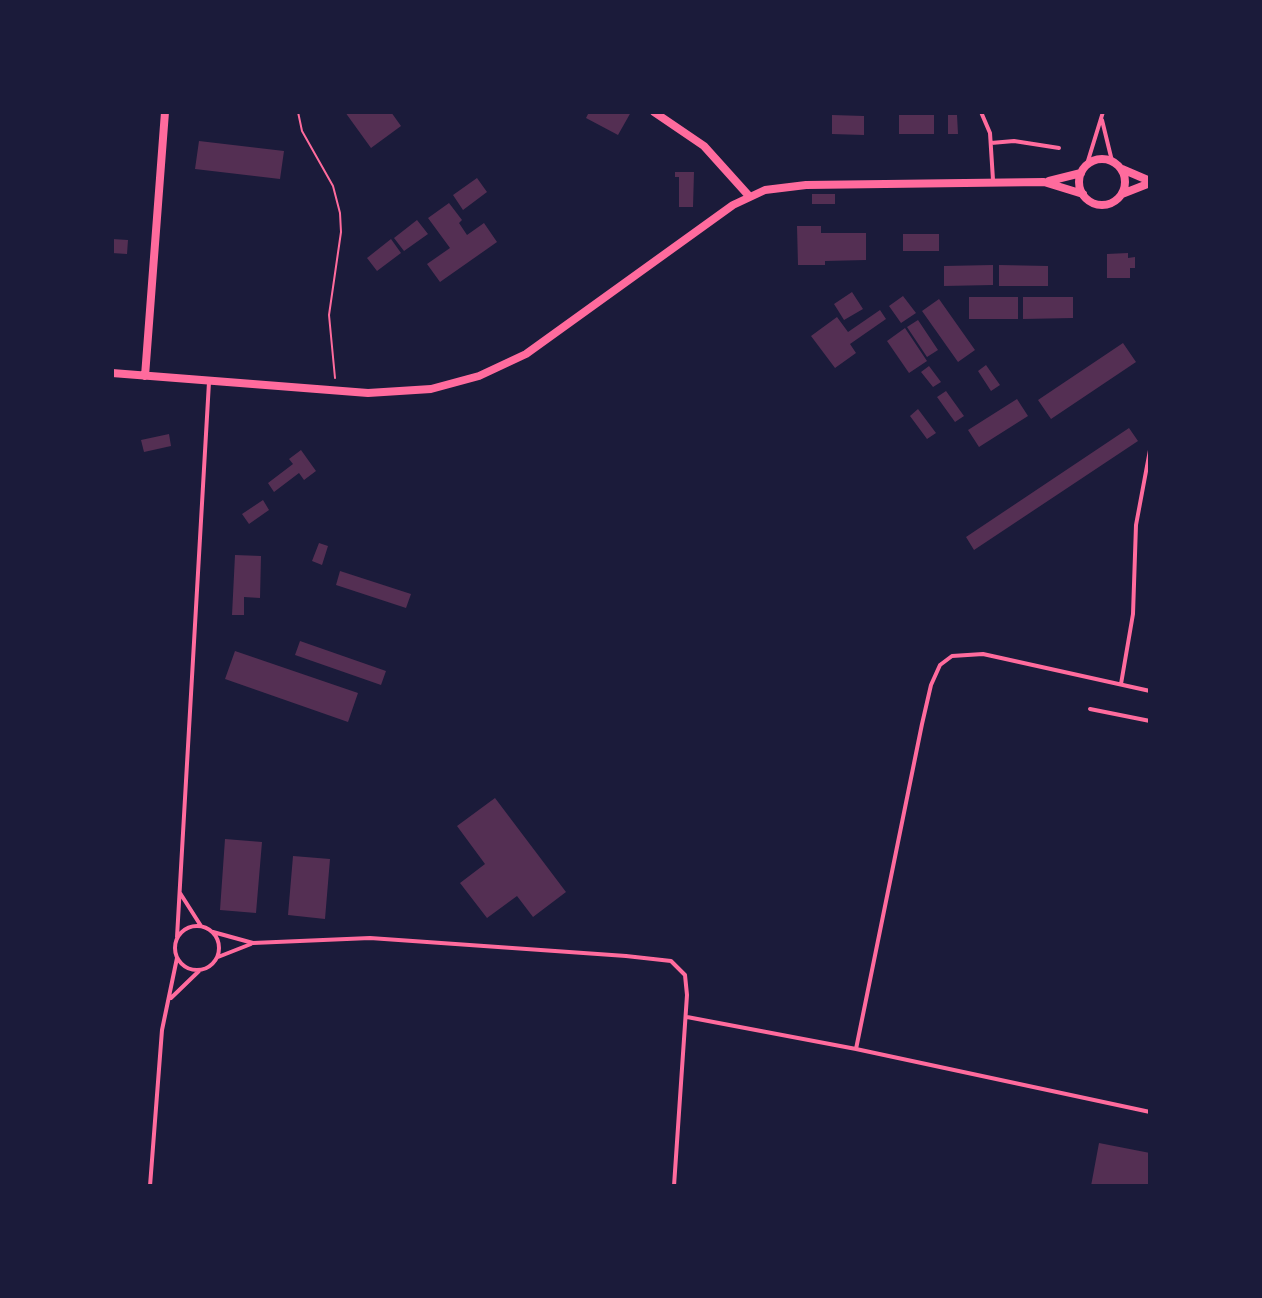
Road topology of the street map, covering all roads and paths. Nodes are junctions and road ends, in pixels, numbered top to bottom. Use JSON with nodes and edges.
{"nodes":[{"id":1,"x":165,"y":112,"type":"edge"},
{"id":2,"x":298,"y":112,"type":"edge"},
{"id":3,"x":654,"y":112,"type":"edge"},
{"id":4,"x":981,"y":112,"type":"edge"},
{"id":5,"x":1102,"y":115,"type":"edge"},
{"id":6,"x":991,"y":143,"type":"junction"},
{"id":7,"x":1059,"y":148,"type":"dead end"},
{"id":8,"x":1112,"y":161,"type":"junction"},
{"id":9,"x":1087,"y":164,"type":"junction"},
{"id":10,"x":1122,"y":169,"type":"junction"},
{"id":11,"x":1081,"y":173,"type":"junction"},
{"id":12,"x":1044,"y":182,"type":"junction"},
{"id":13,"x":1150,"y":182,"type":"edge"},
{"id":14,"x":993,"y":183,"type":"junction"},
{"id":15,"x":1083,"y":194,"type":"junction"},
{"id":16,"x":1122,"y":194,"type":"junction"},
{"id":17,"x":749,"y":196,"type":"junction"},
{"id":18,"x":112,"y":373,"type":"edge"},
{"id":19,"x":145,"y":376,"type":"junction"},
{"id":20,"x":209,"y":382,"type":"junction"},
{"id":21,"x":337,"y":391,"type":"junction"},
{"id":22,"x":1150,"y":450,"type":"edge"},
{"id":23,"x":1121,"y":684,"type":"junction"},
{"id":24,"x":1150,"y":691,"type":"edge"},
{"id":25,"x":1090,"y":709,"type":"dead end"},
{"id":26,"x":1150,"y":721,"type":"edge"},
{"id":27,"x":179,"y":891,"type":"junction"},
{"id":28,"x":201,"y":926,"type":"junction"},
{"id":29,"x":213,"y":932,"type":"junction"},
{"id":30,"x":177,"y":937,"type":"junction"},
{"id":31,"x":253,"y":943,"type":"junction"},
{"id":32,"x":177,"y":958,"type":"junction"},
{"id":33,"x":217,"y":958,"type":"junction"},
{"id":34,"x":201,"y":970,"type":"junction"},
{"id":35,"x":170,"y":999,"type":"junction"},
{"id":36,"x":687,"y":1017,"type":"junction"},
{"id":37,"x":856,"y":1049,"type":"junction"},
{"id":38,"x":1150,"y":1112,"type":"edge"},
{"id":39,"x":150,"y":1186,"type":"edge"},
{"id":40,"x":674,"y":1186,"type":"edge"}],
"edges":[{"from":1,"to":19,"type":"street"},
{"from":2,"to":21,"type":"path"},
{"from":3,"to":17,"type":"street"},
{"from":4,"to":6,"type":"lane"},
{"from":5,"to":8,"type":"lane"},
{"from":5,"to":9,"type":"lane"},
{"from":6,"to":7,"type":"lane"},
{"from":6,"to":14,"type":"lane"},
{"from":8,"to":9,"type":"street"},
{"from":8,"to":10,"type":"street"},
{"from":9,"to":11,"type":"street"},
{"from":10,"to":13,"type":"street"},
{"from":10,"to":16,"type":"street"},
{"from":11,"to":12,"type":"street"},
{"from":11,"to":15,"type":"street"},
{"from":12,"to":14,"type":"street"},
{"from":12,"to":15,"type":"street"},
{"from":13,"to":16,"type":"street"},
{"from":14,"to":17,"type":"street"},
{"from":15,"to":16,"type":"street"},
{"from":17,"to":21,"type":"street"},
{"from":18,"to":19,"type":"street"},
{"from":19,"to":20,"type":"street"},
{"from":20,"to":21,"type":"street"},
{"from":20,"to":27,"type":"lane"},
{"from":22,"to":23,"type":"lane"},
{"from":23,"to":24,"type":"lane"},
{"from":23,"to":37,"type":"lane"},
{"from":25,"to":26,"type":"lane"},
{"from":27,"to":28,"type":"lane"},
{"from":27,"to":30,"type":"lane"},
{"from":28,"to":29,"type":"lane"},
{"from":28,"to":30,"type":"lane"},
{"from":29,"to":31,"type":"lane"},
{"from":29,"to":33,"type":"lane"},
{"from":30,"to":32,"type":"lane"},
{"from":31,"to":33,"type":"lane"},
{"from":31,"to":36,"type":"lane"},
{"from":32,"to":34,"type":"lane"},
{"from":32,"to":35,"type":"lane"},
{"from":33,"to":34,"type":"lane"},
{"from":34,"to":35,"type":"lane"},
{"from":35,"to":39,"type":"lane"},
{"from":36,"to":37,"type":"lane"},
{"from":36,"to":40,"type":"lane"},
{"from":37,"to":38,"type":"lane"}]}
